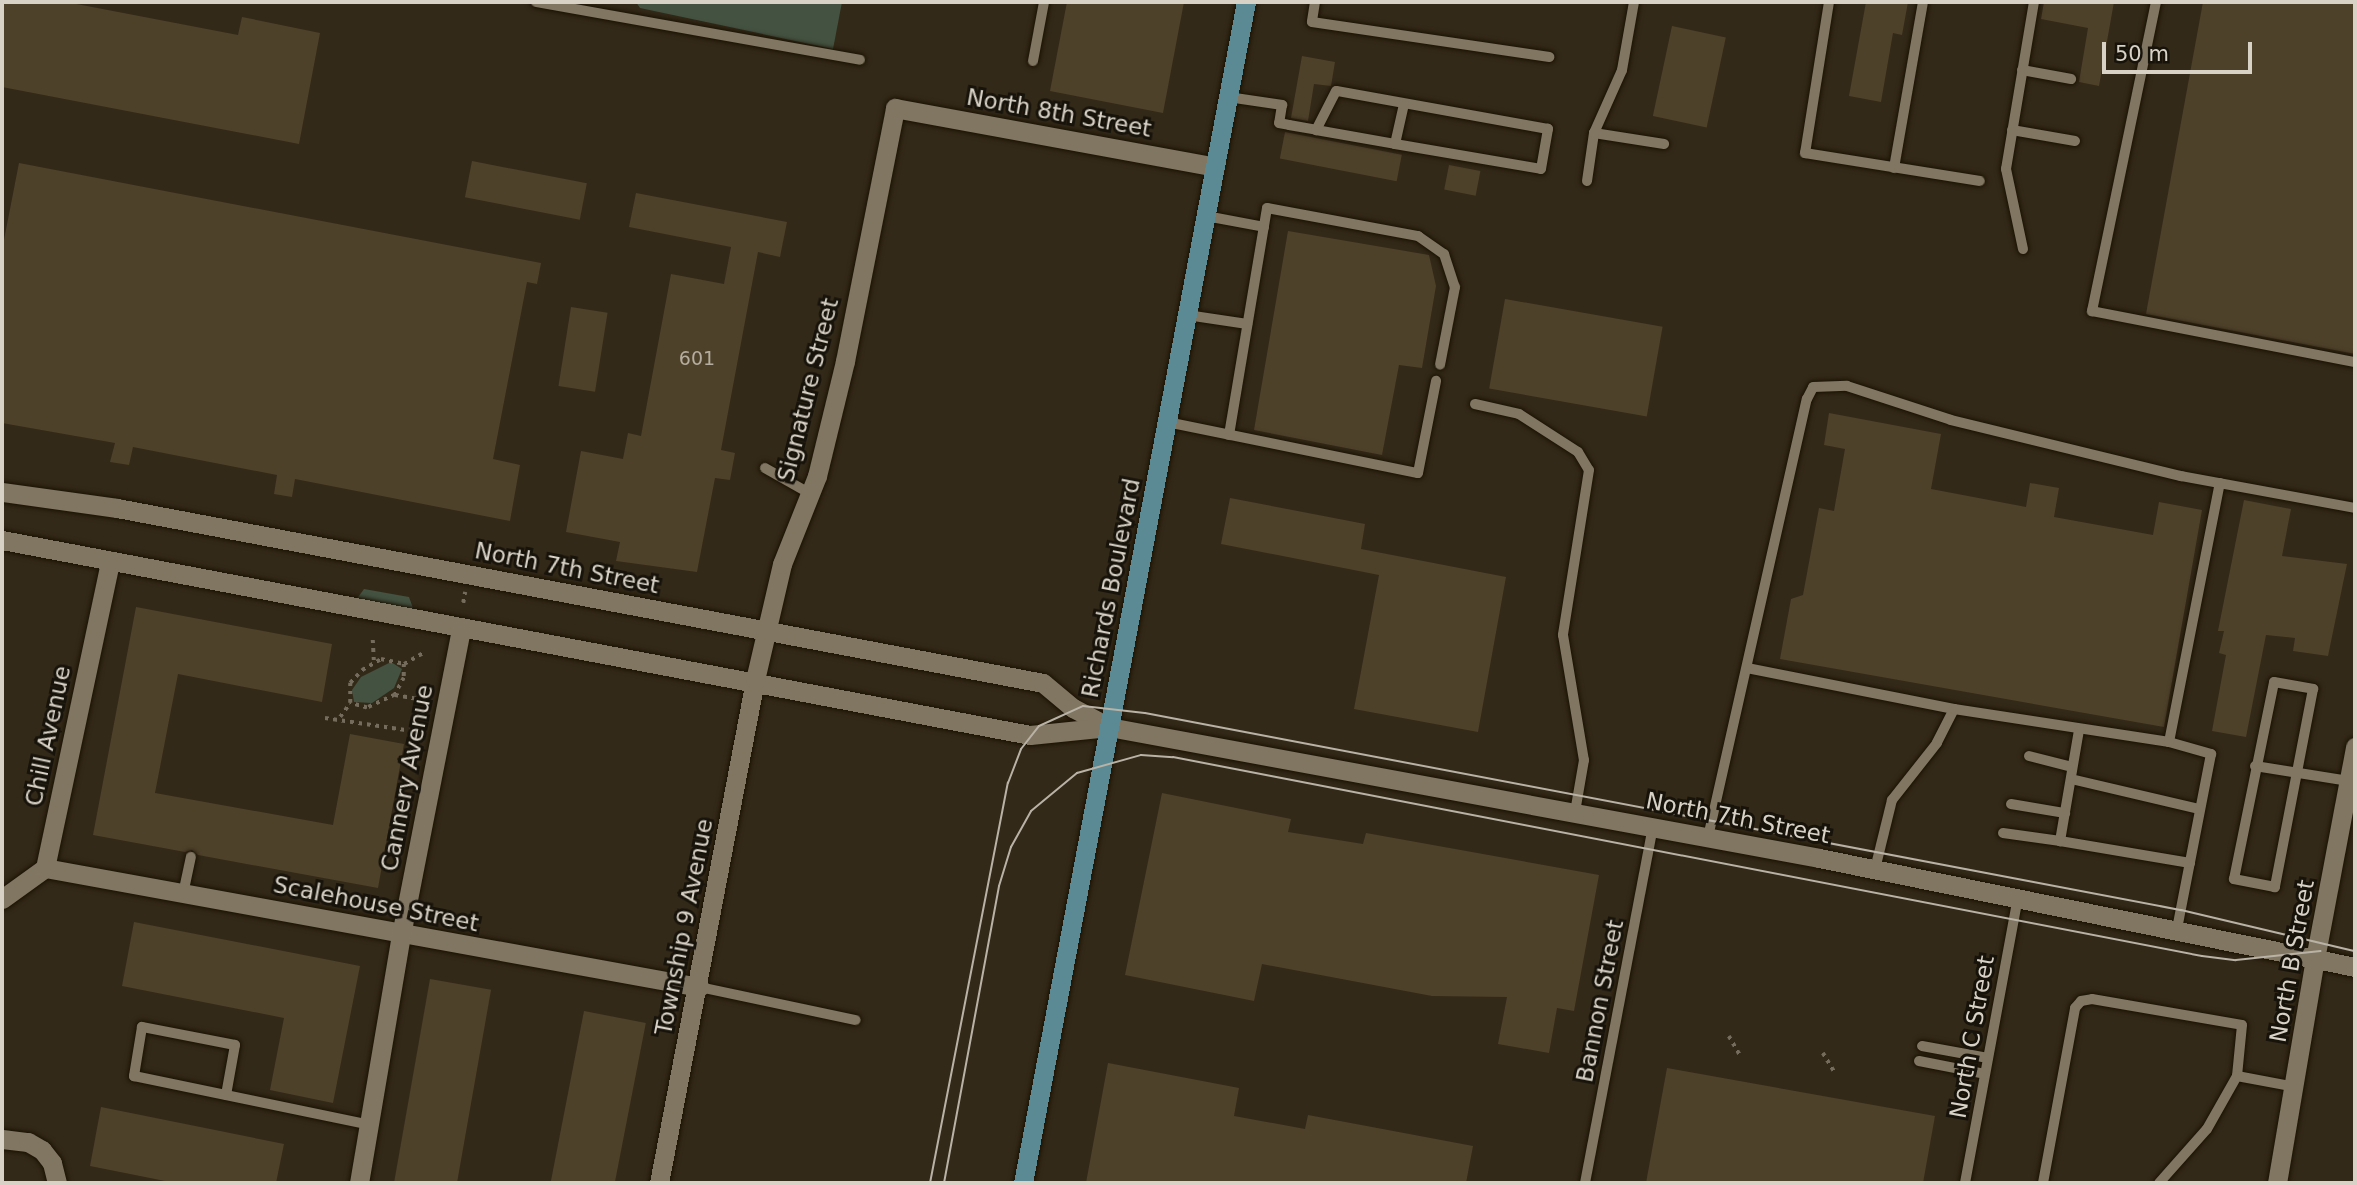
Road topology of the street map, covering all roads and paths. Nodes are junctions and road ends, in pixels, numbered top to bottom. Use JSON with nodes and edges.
{"nodes":[{"id":1,"x":536,"y":2,"type":"edge"},
{"id":2,"x":1044,"y":2,"type":"edge"},
{"id":3,"x":1246,"y":2,"type":"edge"},
{"id":4,"x":1315,"y":2,"type":"edge"},
{"id":5,"x":1634,"y":2,"type":"edge"},
{"id":6,"x":1829,"y":2,"type":"edge"},
{"id":7,"x":1923,"y":2,"type":"edge"},
{"id":8,"x":2034,"y":2,"type":"edge"},
{"id":9,"x":2156,"y":2,"type":"edge"},
{"id":10,"x":1549,"y":57,"type":"dead end"},
{"id":11,"x":860,"y":60,"type":"dead end"},
{"id":12,"x":1033,"y":61,"type":"dead end"},
{"id":13,"x":2022,"y":70,"type":"junction"},
{"id":14,"x":2071,"y":79,"type":"dead end"},
{"id":15,"x":1228,"y":96,"type":"junction"},
{"id":16,"x":1404,"y":103,"type":"junction"},
{"id":17,"x":895,"y":108,"type":"joint"},
{"id":18,"x":1316,"y":130,"type":"junction"},
{"id":19,"x":2012,"y":130,"type":"junction"},
{"id":20,"x":1594,"y":133,"type":"junction"},
{"id":21,"x":2075,"y":141,"type":"dead end"},
{"id":22,"x":1395,"y":144,"type":"junction"},
{"id":23,"x":1664,"y":144,"type":"dead end"},
{"id":24,"x":1215,"y":167,"type":"junction"},
{"id":25,"x":1894,"y":168,"type":"junction"},
{"id":26,"x":1587,"y":181,"type":"dead end"},
{"id":27,"x":1980,"y":181,"type":"dead end"},
{"id":28,"x":1206,"y":216,"type":"junction"},
{"id":29,"x":1264,"y":227,"type":"junction"},
{"id":30,"x":2023,"y":249,"type":"dead end"},
{"id":31,"x":1187,"y":315,"type":"junction"},
{"id":32,"x":1247,"y":324,"type":"junction"},
{"id":33,"x":2355,"y":362,"type":"edge"},
{"id":34,"x":1440,"y":365,"type":"dead end"},
{"id":35,"x":1436,"y":381,"type":"dead end"},
{"id":36,"x":1475,"y":404,"type":"dead end"},
{"id":37,"x":1167,"y":422,"type":"junction"},
{"id":38,"x":1228,"y":435,"type":"junction"},
{"id":39,"x":765,"y":468,"type":"dead end"},
{"id":40,"x":2220,"y":483,"type":"junction"},
{"id":41,"x":2,"y":492,"type":"edge"},
{"id":42,"x":809,"y":493,"type":"junction"},
{"id":43,"x":2355,"y":508,"type":"edge"},
{"id":44,"x":2,"y":540,"type":"edge"},
{"id":45,"x":110,"y":561,"type":"junction"},
{"id":46,"x":461,"y":630,"type":"junction"},
{"id":47,"x":766,"y":632,"type":"junction"},
{"id":48,"x":373,"y":640,"type":"dead end"},
{"id":49,"x":425,"y":652,"type":"dead end"},
{"id":50,"x":374,"y":662,"type":"junction"},
{"id":51,"x":404,"y":664,"type":"junction"},
{"id":52,"x":1746,"y":668,"type":"junction"},
{"id":53,"x":755,"y":680,"type":"junction"},
{"id":54,"x":395,"y":695,"type":"junction"},
{"id":55,"x":417,"y":699,"type":"dead end"},
{"id":56,"x":350,"y":703,"type":"junction"},
{"id":57,"x":1954,"y":709,"type":"junction"},
{"id":58,"x":340,"y":717,"type":"junction"},
{"id":59,"x":326,"y":718,"type":"dead end"},
{"id":60,"x":1110,"y":727,"type":"junction"},
{"id":61,"x":2079,"y":730,"type":"junction"},
{"id":62,"x":412,"y":731,"type":"dead end"},
{"id":63,"x":2169,"y":742,"type":"junction"},
{"id":64,"x":2355,"y":747,"type":"edge"},
{"id":65,"x":2029,"y":756,"type":"dead end"},
{"id":66,"x":2255,"y":766,"type":"junction"},
{"id":67,"x":2072,"y":767,"type":"junction"},
{"id":68,"x":2297,"y":773,"type":"junction"},
{"id":69,"x":2070,"y":779,"type":"junction"},
{"id":70,"x":2349,"y":781,"type":"junction"},
{"id":71,"x":2011,"y":804,"type":"dead end"},
{"id":72,"x":2199,"y":809,"type":"junction"},
{"id":73,"x":1575,"y":812,"type":"junction"},
{"id":74,"x":2065,"y":813,"type":"junction"},
{"id":75,"x":1653,"y":827,"type":"junction"},
{"id":76,"x":2003,"y":833,"type":"dead end"},
{"id":77,"x":1708,"y":837,"type":"junction"},
{"id":78,"x":2060,"y":841,"type":"junction"},
{"id":79,"x":191,"y":857,"type":"dead end"},
{"id":80,"x":2190,"y":863,"type":"junction"},
{"id":81,"x":45,"y":868,"type":"junction"},
{"id":82,"x":1875,"y":869,"type":"junction"},
{"id":83,"x":183,"y":894,"type":"junction"},
{"id":84,"x":2018,"y":897,"type":"junction"},
{"id":85,"x":2,"y":899,"type":"edge"},
{"id":86,"x":2177,"y":929,"type":"junction"},
{"id":87,"x":401,"y":935,"type":"junction"},
{"id":88,"x":2315,"y":959,"type":"junction"},
{"id":89,"x":2355,"y":967,"type":"edge"},
{"id":90,"x":699,"y":987,"type":"junction"},
{"id":91,"x":856,"y":1020,"type":"dead end"},
{"id":92,"x":1729,"y":1036,"type":"dead end"},
{"id":93,"x":1922,"y":1046,"type":"dead end"},
{"id":94,"x":1823,"y":1053,"type":"dead end"},
{"id":95,"x":1740,"y":1055,"type":"dead end"},
{"id":96,"x":1988,"y":1058,"type":"junction"},
{"id":97,"x":1919,"y":1061,"type":"dead end"},
{"id":98,"x":1835,"y":1073,"type":"dead end"},
{"id":99,"x":1985,"y":1074,"type":"junction"},
{"id":100,"x":2237,"y":1076,"type":"junction"},
{"id":101,"x":2295,"y":1087,"type":"junction"},
{"id":102,"x":226,"y":1095,"type":"junction"},
{"id":103,"x":371,"y":1126,"type":"junction"},
{"id":104,"x":5,"y":1135,"type":"edge"},
{"id":105,"x":57,"y":1183,"type":"edge"},
{"id":106,"x":359,"y":1183,"type":"edge"},
{"id":107,"x":659,"y":1183,"type":"edge"},
{"id":108,"x":1023,"y":1183,"type":"edge"},
{"id":109,"x":1585,"y":1183,"type":"edge"},
{"id":110,"x":1965,"y":1183,"type":"edge"},
{"id":111,"x":2043,"y":1183,"type":"edge"},
{"id":112,"x":2159,"y":1183,"type":"edge"},
{"id":113,"x":2277,"y":1183,"type":"edge"}],
"edges":[{"from":1,"to":11,"type":"lane"},
{"from":2,"to":12,"type":"lane"},
{"from":3,"to":15,"type":"main road","name":"Richards Boulevard"},
{"from":4,"to":10,"type":"lane"},
{"from":5,"to":20,"type":"lane"},
{"from":6,"to":25,"type":"lane"},
{"from":7,"to":25,"type":"lane"},
{"from":8,"to":13,"type":"lane"},
{"from":9,"to":33,"type":"lane"},
{"from":13,"to":14,"type":"lane"},
{"from":13,"to":19,"type":"lane"},
{"from":15,"to":18,"type":"lane"},
{"from":15,"to":24,"type":"main road","name":"Richards Boulevard"},
{"from":16,"to":18,"type":"lane"},
{"from":16,"to":22,"type":"lane"},
{"from":16,"to":22,"type":"lane"},
{"from":17,"to":24,"type":"street","name":"North 8th Street"},
{"from":17,"to":42,"type":"street","name":"Signature Street"},
{"from":18,"to":22,"type":"lane"},
{"from":19,"to":21,"type":"lane"},
{"from":19,"to":30,"type":"lane"},
{"from":20,"to":23,"type":"lane"},
{"from":20,"to":26,"type":"lane"},
{"from":24,"to":28,"type":"main road","name":"Richards Boulevard"},
{"from":25,"to":27,"type":"lane"},
{"from":28,"to":29,"type":"lane"},
{"from":28,"to":31,"type":"main road","name":"Richards Boulevard"},
{"from":29,"to":32,"type":"lane"},
{"from":29,"to":34,"type":"lane"},
{"from":31,"to":32,"type":"lane"},
{"from":31,"to":37,"type":"main road","name":"Richards Boulevard"},
{"from":32,"to":38,"type":"lane"},
{"from":35,"to":38,"type":"lane"},
{"from":36,"to":73,"type":"lane"},
{"from":37,"to":38,"type":"lane"},
{"from":37,"to":60,"type":"main road","name":"Richards Boulevard"},
{"from":39,"to":42,"type":"lane"},
{"from":40,"to":43,"type":"lane"},
{"from":40,"to":52,"type":"lane"},
{"from":40,"to":63,"type":"lane"},
{"from":41,"to":47,"type":"street","name":"North 7th Street"},
{"from":42,"to":47,"type":"street","name":"Signature Street"},
{"from":44,"to":45,"type":"street","name":"North 7th Street"},
{"from":45,"to":46,"type":"street","name":"North 7th Street"},
{"from":45,"to":81,"type":"street","name":"Chill Avenue"},
{"from":46,"to":53,"type":"street","name":"North 7th Street"},
{"from":46,"to":87,"type":"street","name":"Cannery Avenue"},
{"from":47,"to":53,"type":"street","name":"Signature Street"},
{"from":47,"to":60,"type":"street","name":"North 7th Street"},
{"from":48,"to":50,"type":"path"},
{"from":49,"to":51,"type":"path"},
{"from":50,"to":51,"type":"path"},
{"from":50,"to":56,"type":"path"},
{"from":51,"to":54,"type":"path"},
{"from":52,"to":57,"type":"lane"},
{"from":52,"to":77,"type":"lane"},
{"from":53,"to":60,"type":"street","name":"North 7th Street"},
{"from":53,"to":90,"type":"street","name":"Township 9 Avenue"},
{"from":54,"to":55,"type":"path"},
{"from":54,"to":56,"type":"path"},
{"from":56,"to":58,"type":"path"},
{"from":57,"to":61,"type":"lane"},
{"from":57,"to":82,"type":"lane"},
{"from":58,"to":59,"type":"path"},
{"from":58,"to":62,"type":"path"},
{"from":60,"to":73,"type":"street","name":"North 7th Street"},
{"from":60,"to":108,"type":"main road","name":"Richards Boulevard"},
{"from":61,"to":63,"type":"lane"},
{"from":61,"to":67,"type":"lane"},
{"from":63,"to":72,"type":"lane"},
{"from":64,"to":70,"type":"street","name":"North B Street"},
{"from":65,"to":67,"type":"lane"},
{"from":66,"to":68,"type":"lane"},
{"from":66,"to":68,"type":"lane"},
{"from":66,"to":68,"type":"lane"},
{"from":67,"to":69,"type":"lane"},
{"from":68,"to":70,"type":"lane"},
{"from":69,"to":72,"type":"lane"},
{"from":69,"to":74,"type":"lane"},
{"from":70,"to":88,"type":"street","name":"North B Street"},
{"from":71,"to":74,"type":"lane"},
{"from":72,"to":80,"type":"lane"},
{"from":73,"to":75,"type":"street","name":"North 7th Street"},
{"from":74,"to":78,"type":"lane"},
{"from":75,"to":77,"type":"street","name":"North 7th Street"},
{"from":75,"to":109,"type":"lane","name":"Bannon Street"},
{"from":76,"to":78,"type":"lane"},
{"from":77,"to":82,"type":"street","name":"North 7th Street"},
{"from":78,"to":80,"type":"lane"},
{"from":79,"to":83,"type":"lane"},
{"from":80,"to":86,"type":"lane"},
{"from":81,"to":83,"type":"street","name":"Scalehouse Street"},
{"from":81,"to":85,"type":"street"},
{"from":82,"to":84,"type":"street","name":"North 7th Street"},
{"from":83,"to":87,"type":"street","name":"Scalehouse Street"},
{"from":84,"to":86,"type":"street","name":"North 7th Street"},
{"from":84,"to":96,"type":"lane","name":"North C Street"},
{"from":86,"to":88,"type":"street","name":"North 7th Street"},
{"from":87,"to":90,"type":"street","name":"Scalehouse Street"},
{"from":87,"to":103,"type":"street","name":"Cannery Avenue"},
{"from":88,"to":89,"type":"street","name":"North 7th Street"},
{"from":88,"to":101,"type":"street","name":"North B Street"},
{"from":90,"to":91,"type":"lane"},
{"from":90,"to":107,"type":"street","name":"Township 9 Avenue"},
{"from":92,"to":95,"type":"path"},
{"from":93,"to":96,"type":"lane"},
{"from":94,"to":98,"type":"path"},
{"from":96,"to":99,"type":"lane","name":"North C Street"},
{"from":97,"to":99,"type":"lane"},
{"from":99,"to":110,"type":"lane","name":"North C Street"},
{"from":100,"to":101,"type":"lane"},
{"from":100,"to":111,"type":"lane"},
{"from":100,"to":112,"type":"lane"},
{"from":101,"to":113,"type":"street","name":"North B Street"},
{"from":102,"to":102,"type":"lane"},
{"from":102,"to":103,"type":"lane"},
{"from":103,"to":106,"type":"street","name":"Cannery Avenue"},
{"from":104,"to":105,"type":"street"}]}
